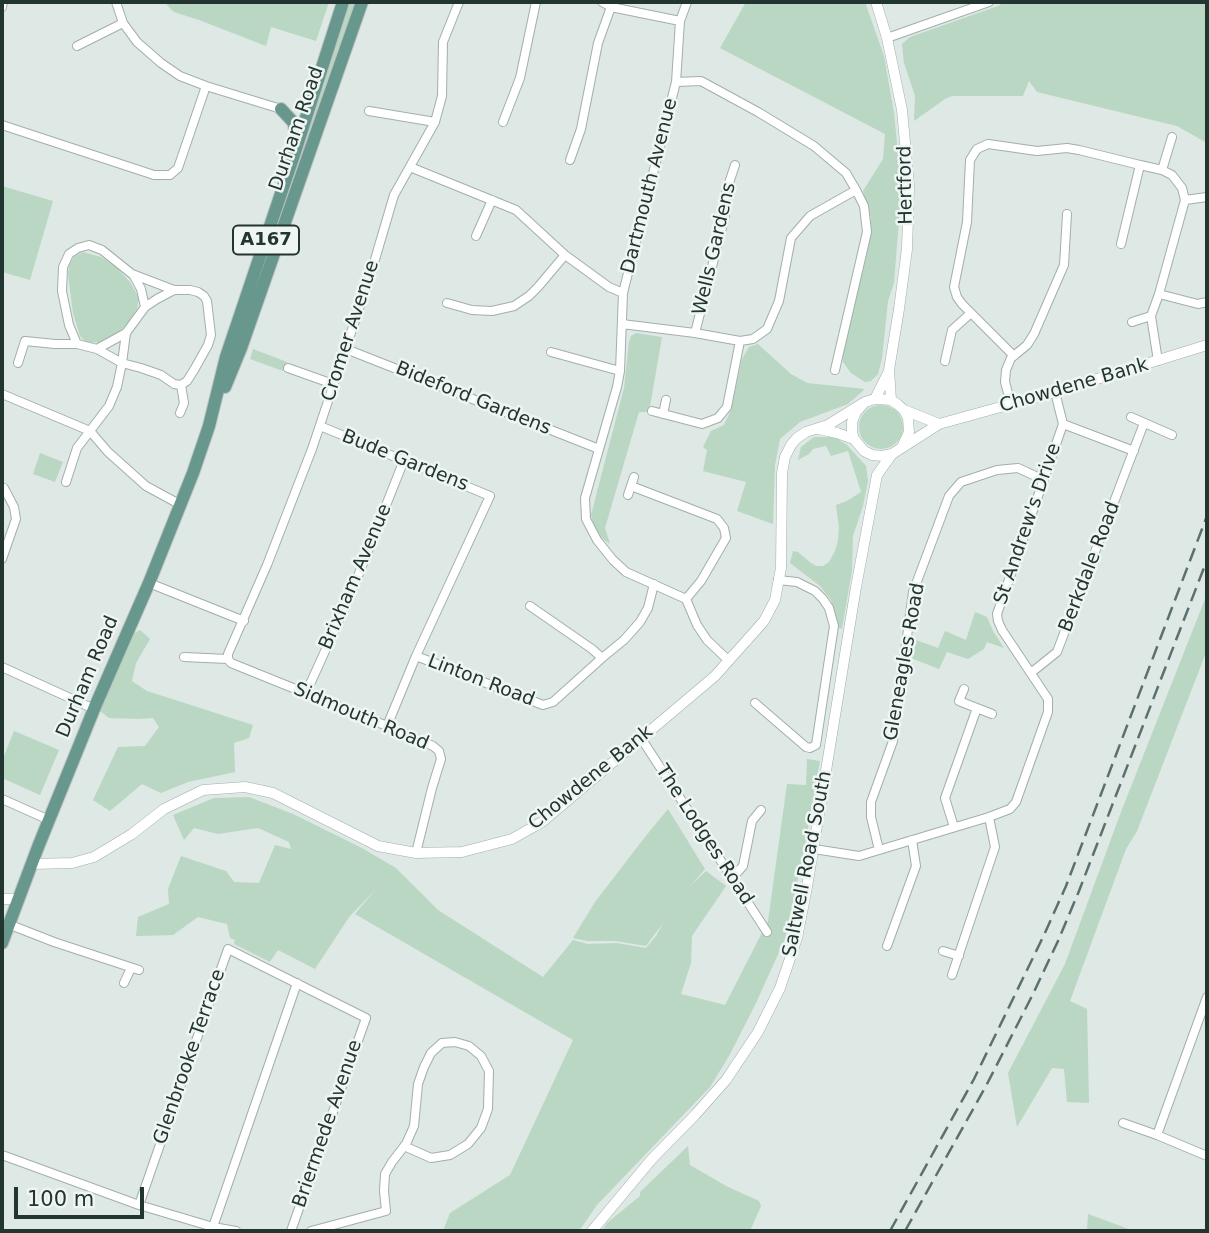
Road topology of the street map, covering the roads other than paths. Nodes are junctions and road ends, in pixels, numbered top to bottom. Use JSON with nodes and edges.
{"nodes":[{"id":1,"x":3,"y":2,"type":"edge"},
{"id":2,"x":116,"y":2,"type":"edge"},
{"id":3,"x":343,"y":2,"type":"edge"},
{"id":4,"x":362,"y":2,"type":"edge"},
{"id":5,"x":459,"y":2,"type":"edge"},
{"id":6,"x":536,"y":2,"type":"edge"},
{"id":7,"x":602,"y":2,"type":"edge"},
{"id":8,"x":687,"y":2,"type":"edge"},
{"id":9,"x":876,"y":2,"type":"edge"},
{"id":10,"x":989,"y":2,"type":"edge"},
{"id":11,"x":2,"y":7,"type":"edge"},
{"id":12,"x":611,"y":7,"type":"junction"},
{"id":13,"x":680,"y":21,"type":"junction"},
{"id":14,"x":123,"y":23,"type":"junction"},
{"id":15,"x":887,"y":38,"type":"junction"},
{"id":16,"x":78,"y":46,"type":"dead end"},
{"id":17,"x":676,"y":82,"type":"junction"},
{"id":18,"x":206,"y":86,"type":"junction"},
{"id":19,"x":314,"y":92,"type":"junction"},
{"id":20,"x":281,"y":109,"type":"junction"},
{"id":21,"x":369,"y":111,"type":"dead end"},
{"id":22,"x":435,"y":122,"type":"junction"},
{"id":23,"x":503,"y":122,"type":"dead end"},
{"id":24,"x":2,"y":125,"type":"edge"},
{"id":25,"x":1172,"y":137,"type":"dead end"},
{"id":26,"x":294,"y":155,"type":"junction"},
{"id":27,"x":570,"y":160,"type":"dead end"},
{"id":28,"x":735,"y":165,"type":"dead end"},
{"id":29,"x":1140,"y":165,"type":"junction"},
{"id":30,"x":410,"y":167,"type":"junction"},
{"id":31,"x":1162,"y":170,"type":"junction"},
{"id":32,"x":856,"y":190,"type":"junction"},
{"id":33,"x":1207,"y":197,"type":"edge"},
{"id":34,"x":492,"y":200,"type":"junction"},
{"id":35,"x":1185,"y":200,"type":"junction"},
{"id":36,"x":1067,"y":214,"type":"dead end"},
{"id":37,"x":476,"y":236,"type":"dead end"},
{"id":38,"x":1121,"y":244,"type":"dead end"},
{"id":39,"x":565,"y":255,"type":"junction"},
{"id":40,"x":132,"y":274,"type":"junction"},
{"id":41,"x":174,"y":290,"type":"junction"},
{"id":42,"x":623,"y":293,"type":"junction"},
{"id":43,"x":1159,"y":295,"type":"junction"},
{"id":44,"x":1207,"y":302,"type":"edge"},
{"id":45,"x":447,"y":303,"type":"dead end"},
{"id":46,"x":145,"y":307,"type":"junction"},
{"id":47,"x":971,"y":313,"type":"junction"},
{"id":48,"x":1151,"y":316,"type":"junction"},
{"id":49,"x":1132,"y":322,"type":"dead end"},
{"id":50,"x":622,"y":324,"type":"junction"},
{"id":51,"x":695,"y":332,"type":"junction"},
{"id":52,"x":126,"y":333,"type":"junction"},
{"id":53,"x":740,"y":341,"type":"junction"},
{"id":54,"x":77,"y":344,"type":"junction"},
{"id":55,"x":1207,"y":345,"type":"edge"},
{"id":56,"x":97,"y":349,"type":"junction"},
{"id":57,"x":346,"y":349,"type":"junction"},
{"id":58,"x":551,"y":352,"type":"dead end"},
{"id":59,"x":1014,"y":356,"type":"junction"},
{"id":60,"x":945,"y":361,"type":"dead end"},
{"id":61,"x":1158,"y":361,"type":"junction"},
{"id":62,"x":18,"y":363,"type":"dead end"},
{"id":63,"x":122,"y":363,"type":"junction"},
{"id":64,"x":288,"y":368,"type":"dead end"},
{"id":65,"x":835,"y":370,"type":"dead end"},
{"id":66,"x":889,"y":370,"type":"junction"},
{"id":67,"x":620,"y":371,"type":"junction"},
{"id":68,"x":333,"y":384,"type":"junction"},
{"id":69,"x":181,"y":385,"type":"junction"},
{"id":70,"x":1055,"y":392,"type":"junction"},
{"id":71,"x":2,"y":394,"type":"edge"},
{"id":72,"x":666,"y":400,"type":"dead end"},
{"id":73,"x":891,"y":400,"type":"junction"},
{"id":74,"x":870,"y":401,"type":"junction"},
{"id":75,"x":1011,"y":404,"type":"junction"},
{"id":76,"x":904,"y":410,"type":"junction"},
{"id":77,"x":652,"y":411,"type":"dead end"},
{"id":78,"x":180,"y":413,"type":"dead end"},
{"id":79,"x":663,"y":414,"type":"junction"},
{"id":80,"x":1130,"y":417,"type":"dead end"},
{"id":81,"x":1144,"y":423,"type":"junction"},
{"id":82,"x":939,"y":424,"type":"junction"},
{"id":83,"x":1063,"y":424,"type":"junction"},
{"id":84,"x":209,"y":426,"type":"junction"},
{"id":85,"x":320,"y":426,"type":"junction"},
{"id":86,"x":819,"y":429,"type":"junction"},
{"id":87,"x":90,"y":431,"type":"junction"},
{"id":88,"x":1172,"y":435,"type":"dead end"},
{"id":89,"x":854,"y":439,"type":"junction"},
{"id":90,"x":903,"y":445,"type":"junction"},
{"id":91,"x":599,"y":449,"type":"junction"},
{"id":92,"x":1134,"y":451,"type":"junction"},
{"id":93,"x":892,"y":454,"type":"junction"},
{"id":94,"x":872,"y":455,"type":"junction"},
{"id":95,"x":404,"y":460,"type":"junction"},
{"id":96,"x":877,"y":475,"type":"junction"},
{"id":97,"x":634,"y":477,"type":"dead end"},
{"id":98,"x":1044,"y":480,"type":"junction"},
{"id":99,"x":66,"y":482,"type":"dead end"},
{"id":100,"x":5,"y":488,"type":"dead end"},
{"id":101,"x":181,"y":505,"type":"junction"},
{"id":102,"x":2,"y":559,"type":"edge"},
{"id":103,"x":778,"y":580,"type":"junction"},
{"id":104,"x":149,"y":583,"type":"junction"},
{"id":105,"x":654,"y":584,"type":"junction"},
{"id":106,"x":686,"y":598,"type":"junction"},
{"id":107,"x":530,"y":606,"type":"dead end"},
{"id":108,"x":244,"y":621,"type":"junction"},
{"id":109,"x":416,"y":656,"type":"junction"},
{"id":110,"x":184,"y":657,"type":"dead end"},
{"id":111,"x":602,"y":658,"type":"junction"},
{"id":112,"x":228,"y":659,"type":"junction"},
{"id":113,"x":729,"y":662,"type":"junction"},
{"id":114,"x":2,"y":667,"type":"edge"},
{"id":115,"x":1032,"y":672,"type":"junction"},
{"id":116,"x":964,"y":689,"type":"dead end"},
{"id":117,"x":306,"y":693,"type":"junction"},
{"id":118,"x":755,"y":703,"type":"dead end"},
{"id":119,"x":977,"y":708,"type":"junction"},
{"id":120,"x":94,"y":709,"type":"junction"},
{"id":121,"x":992,"y":714,"type":"dead end"},
{"id":122,"x":387,"y":726,"type":"junction"},
{"id":123,"x":641,"y":738,"type":"junction"},
{"id":124,"x":2,"y":799,"type":"edge"},
{"id":125,"x":761,"y":810,"type":"dead end"},
{"id":126,"x":989,"y":817,"type":"junction"},
{"id":127,"x":49,"y":821,"type":"junction"},
{"id":128,"x":954,"y":827,"type":"junction"},
{"id":129,"x":912,"y":840,"type":"junction"},
{"id":130,"x":814,"y":849,"type":"junction"},
{"id":131,"x":879,"y":850,"type":"junction"},
{"id":132,"x":416,"y":853,"type":"junction"},
{"id":133,"x":32,"y":864,"type":"junction"},
{"id":134,"x":732,"y":878,"type":"junction"},
{"id":135,"x":2,"y":899,"type":"edge"},
{"id":136,"x":18,"y":899,"type":"junction"},
{"id":137,"x":9,"y":924,"type":"junction"},
{"id":138,"x":767,"y":932,"type":"dead end"},
{"id":139,"x":2,"y":943,"type":"edge"},
{"id":140,"x":887,"y":946,"type":"dead end"},
{"id":141,"x":943,"y":951,"type":"dead end"},
{"id":142,"x":959,"y":956,"type":"junction"},
{"id":143,"x":952,"y":975,"type":"dead end"},
{"id":144,"x":124,"y":983,"type":"dead end"},
{"id":145,"x":297,"y":983,"type":"junction"},
{"id":146,"x":1207,"y":997,"type":"edge"},
{"id":147,"x":1123,"y":1123,"type":"dead end"},
{"id":148,"x":1157,"y":1135,"type":"junction"},
{"id":149,"x":404,"y":1146,"type":"junction"},
{"id":150,"x":2,"y":1155,"type":"edge"},
{"id":151,"x":1207,"y":1156,"type":"edge"},
{"id":152,"x":139,"y":1205,"type":"junction"},
{"id":153,"x":219,"y":1229,"type":"edge"},
{"id":154,"x":236,"y":1231,"type":"edge"},
{"id":155,"x":291,"y":1231,"type":"edge"},
{"id":156,"x":311,"y":1231,"type":"edge"},
{"id":157,"x":592,"y":1231,"type":"edge"}],
"edges":[{"from":1,"to":11,"type":"street"},
{"from":2,"to":14,"type":"street"},
{"from":3,"to":19,"type":"main road","name":"Durham Road","number":"A167"},
{"from":4,"to":84,"type":"main road","name":"Durham Road","number":"A167"},
{"from":5,"to":22,"type":"street","name":"Cromer Avenue"},
{"from":6,"to":23,"type":"street"},
{"from":7,"to":12,"type":"street"},
{"from":8,"to":13,"type":"street","name":"Dartmouth Avenue"},
{"from":9,"to":15,"type":"street","name":"Hertford"},
{"from":10,"to":15,"type":"street"},
{"from":12,"to":13,"type":"street"},
{"from":12,"to":27,"type":"street"},
{"from":13,"to":17,"type":"street","name":"Dartmouth Avenue"},
{"from":14,"to":16,"type":"street"},
{"from":14,"to":18,"type":"street"},
{"from":15,"to":66,"type":"street","name":"Hertford"},
{"from":17,"to":32,"type":"street"},
{"from":17,"to":42,"type":"street","name":"Dartmouth Avenue"},
{"from":18,"to":20,"type":"street"},
{"from":18,"to":24,"type":"street"},
{"from":19,"to":20,"type":"main road"},
{"from":19,"to":26,"type":"main road","name":"Durham Road","number":"A167"},
{"from":20,"to":26,"type":"main road"},
{"from":21,"to":22,"type":"street"},
{"from":22,"to":30,"type":"street","name":"Cromer Avenue"},
{"from":25,"to":31,"type":"street"},
{"from":26,"to":84,"type":"main road","name":"Durham Road","number":"A167"},
{"from":28,"to":51,"type":"street","name":"Wells Gardens"},
{"from":29,"to":31,"type":"street"},
{"from":29,"to":38,"type":"street"},
{"from":29,"to":47,"type":"street"},
{"from":30,"to":34,"type":"street"},
{"from":30,"to":57,"type":"street","name":"Cromer Avenue"},
{"from":31,"to":35,"type":"street"},
{"from":32,"to":53,"type":"street"},
{"from":32,"to":65,"type":"street"},
{"from":33,"to":35,"type":"street"},
{"from":34,"to":37,"type":"street"},
{"from":34,"to":39,"type":"street"},
{"from":35,"to":43,"type":"street"},
{"from":36,"to":59,"type":"street"},
{"from":39,"to":42,"type":"street"},
{"from":39,"to":45,"type":"street"},
{"from":40,"to":41,"type":"street"},
{"from":40,"to":46,"type":"street"},
{"from":40,"to":54,"type":"street"},
{"from":41,"to":46,"type":"street"},
{"from":41,"to":69,"type":"street"},
{"from":42,"to":50,"type":"street","name":"Dartmouth Avenue"},
{"from":43,"to":44,"type":"street"},
{"from":43,"to":48,"type":"street"},
{"from":46,"to":52,"type":"street"},
{"from":47,"to":59,"type":"street"},
{"from":47,"to":60,"type":"street"},
{"from":48,"to":49,"type":"street"},
{"from":48,"to":61,"type":"street"},
{"from":50,"to":51,"type":"street"},
{"from":50,"to":67,"type":"street","name":"Dartmouth Avenue"},
{"from":51,"to":53,"type":"street"},
{"from":52,"to":56,"type":"street"},
{"from":52,"to":63,"type":"street"},
{"from":53,"to":79,"type":"street"},
{"from":54,"to":56,"type":"street"},
{"from":54,"to":62,"type":"street"},
{"from":55,"to":61,"type":"street","name":"Chowdene Bank"},
{"from":56,"to":63,"type":"street"},
{"from":57,"to":68,"type":"street","name":"Cromer Avenue"},
{"from":57,"to":91,"type":"street","name":"Bideford Gardens"},
{"from":58,"to":67,"type":"street"},
{"from":59,"to":75,"type":"street"},
{"from":61,"to":70,"type":"street","name":"Chowdene Bank"},
{"from":63,"to":69,"type":"street"},
{"from":63,"to":87,"type":"street"},
{"from":64,"to":68,"type":"street"},
{"from":66,"to":73,"type":"street","name":"Hertford"},
{"from":66,"to":74,"type":"street","name":"Hertford"},
{"from":67,"to":91,"type":"street","name":"Dartmouth Avenue"},
{"from":68,"to":85,"type":"street","name":"Cromer Avenue"},
{"from":69,"to":78,"type":"street"},
{"from":70,"to":75,"type":"street","name":"Chowdene Bank"},
{"from":70,"to":83,"type":"street","name":"St Andrew's Drive"},
{"from":71,"to":87,"type":"street"},
{"from":72,"to":79,"type":"street"},
{"from":73,"to":74,"type":"street"},
{"from":73,"to":76,"type":"street"},
{"from":74,"to":86,"type":"street","name":"Chowdene Bank"},
{"from":74,"to":89,"type":"street"},
{"from":75,"to":82,"type":"street","name":"Chowdene Bank"},
{"from":76,"to":82,"type":"street"},
{"from":76,"to":90,"type":"street"},
{"from":77,"to":79,"type":"street"},
{"from":80,"to":81,"type":"street"},
{"from":81,"to":88,"type":"street"},
{"from":81,"to":92,"type":"street","name":"Berkdale Road"},
{"from":82,"to":90,"type":"street","name":"Chowdene Bank"},
{"from":83,"to":92,"type":"street"},
{"from":83,"to":98,"type":"street","name":"St Andrew's Drive"},
{"from":84,"to":101,"type":"main road","name":"Durham Road","number":"A167"},
{"from":85,"to":95,"type":"street","name":"Bude Gardens"},
{"from":85,"to":108,"type":"street","name":"Cromer Avenue"},
{"from":86,"to":89,"type":"street"},
{"from":86,"to":103,"type":"street","name":"Chowdene Bank"},
{"from":87,"to":99,"type":"street"},
{"from":87,"to":101,"type":"street"},
{"from":89,"to":94,"type":"street"},
{"from":90,"to":93,"type":"street"},
{"from":91,"to":105,"type":"street","name":"Dartmouth Avenue"},
{"from":92,"to":115,"type":"street","name":"Berkdale Road"},
{"from":93,"to":94,"type":"street"},
{"from":93,"to":96,"type":"street","name":"Saltwell Road South"},
{"from":94,"to":96,"type":"street","name":"Saltwell Road South"},
{"from":95,"to":109,"type":"street","name":"Bude Gardens"},
{"from":95,"to":117,"type":"street","name":"Brixham Avenue"},
{"from":96,"to":130,"type":"street","name":"Saltwell Road South"},
{"from":97,"to":106,"type":"street"},
{"from":98,"to":115,"type":"street","name":"St Andrew's Drive"},
{"from":98,"to":131,"type":"street","name":"Gleneagles Road"},
{"from":100,"to":102,"type":"street"},
{"from":101,"to":104,"type":"main road","name":"Durham Road","number":"A167"},
{"from":103,"to":113,"type":"street","name":"Chowdene Bank"},
{"from":103,"to":118,"type":"street"},
{"from":104,"to":108,"type":"street"},
{"from":104,"to":120,"type":"main road","name":"Durham Road","number":"A167"},
{"from":105,"to":106,"type":"street","name":"Dartmouth Avenue"},
{"from":105,"to":111,"type":"street","name":"Linton Road"},
{"from":106,"to":113,"type":"street"},
{"from":107,"to":111,"type":"street"},
{"from":108,"to":112,"type":"street","name":"Cromer Avenue"},
{"from":109,"to":111,"type":"street","name":"Linton Road"},
{"from":109,"to":122,"type":"street"},
{"from":110,"to":112,"type":"street","name":"Sidmouth Road"},
{"from":112,"to":117,"type":"street","name":"Sidmouth Road"},
{"from":113,"to":123,"type":"street","name":"Chowdene Bank"},
{"from":114,"to":120,"type":"street"},
{"from":115,"to":126,"type":"street","name":"St Andrew's Drive"},
{"from":116,"to":119,"type":"street"},
{"from":117,"to":122,"type":"street","name":"Sidmouth Road"},
{"from":119,"to":121,"type":"street"},
{"from":119,"to":128,"type":"street"},
{"from":120,"to":127,"type":"main road","name":"Durham Road","number":"A167"},
{"from":122,"to":132,"type":"street","name":"Sidmouth Road"},
{"from":123,"to":132,"type":"street","name":"Chowdene Bank"},
{"from":123,"to":134,"type":"street","name":"The Lodges Road"},
{"from":124,"to":127,"type":"street"},
{"from":125,"to":134,"type":"street"},
{"from":126,"to":128,"type":"street","name":"St Andrew's Drive"},
{"from":126,"to":142,"type":"street"},
{"from":127,"to":133,"type":"main road","name":"Durham Road","number":"A167"},
{"from":128,"to":129,"type":"street","name":"St Andrew's Drive"},
{"from":129,"to":131,"type":"street","name":"St Andrew's Drive"},
{"from":129,"to":140,"type":"street"},
{"from":130,"to":131,"type":"street","name":"St Andrew's Drive"},
{"from":130,"to":157,"type":"street","name":"Saltwell Road South"},
{"from":132,"to":133,"type":"street","name":"Chowdene Bank"},
{"from":133,"to":136,"type":"main road","name":"Durham Road","number":"A167"},
{"from":134,"to":138,"type":"street","name":"The Lodges Road"},
{"from":135,"to":136,"type":"street"},
{"from":136,"to":137,"type":"main road","name":"Durham Road","number":"A167"},
{"from":137,"to":139,"type":"main road","name":"Durham Road","number":"A167"},
{"from":137,"to":144,"type":"street"},
{"from":141,"to":142,"type":"street"},
{"from":142,"to":143,"type":"street"},
{"from":145,"to":152,"type":"street","name":"Glenbrooke Terrace"},
{"from":145,"to":153,"type":"street"},
{"from":145,"to":155,"type":"street","name":"Briermede Avenue"},
{"from":146,"to":148,"type":"street"},
{"from":147,"to":148,"type":"street"},
{"from":148,"to":151,"type":"street"},
{"from":149,"to":149,"type":"street"},
{"from":149,"to":156,"type":"street"},
{"from":150,"to":152,"type":"street"},
{"from":152,"to":153,"type":"street"},
{"from":153,"to":154,"type":"street"}]}
